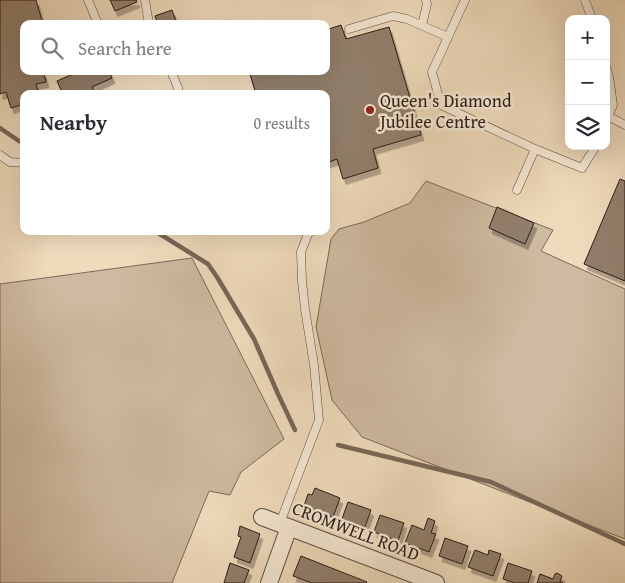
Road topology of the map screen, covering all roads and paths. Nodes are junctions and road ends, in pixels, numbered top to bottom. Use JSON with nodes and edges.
{"nodes":[{"id":1,"x":88,"y":0,"type":"edge"},
{"id":2,"x":145,"y":0,"type":"edge"},
{"id":3,"x":426,"y":0,"type":"edge"},
{"id":4,"x":465,"y":0,"type":"edge"},
{"id":5,"x":585,"y":0,"type":"edge"},
{"id":6,"x":591,"y":15,"type":"edge"},
{"id":7,"x":96,"y":20,"type":"edge"},
{"id":8,"x":148,"y":20,"type":"edge"},
{"id":9,"x":422,"y":25,"type":"junction"},
{"id":10,"x":349,"y":29,"type":"dead end"},
{"id":11,"x":448,"y":36,"type":"junction"},
{"id":12,"x":173,"y":75,"type":"edge"},
{"id":13,"x":610,"y":84,"type":"edge"},
{"id":14,"x":178,"y":90,"type":"edge"},
{"id":15,"x":610,"y":112,"type":"edge"},
{"id":16,"x":610,"y":119,"type":"edge"},
{"id":17,"x":625,"y":126,"type":"edge"},
{"id":18,"x":535,"y":149,"type":"junction"},
{"id":19,"x":593,"y":150,"type":"edge"},
{"id":20,"x":0,"y":155,"type":"edge"},
{"id":21,"x":20,"y":163,"type":"edge"},
{"id":22,"x":517,"y":190,"type":"dead end"},
{"id":23,"x":308,"y":235,"type":"edge"},
{"id":24,"x":262,"y":517,"type":"dead end"},
{"id":25,"x":284,"y":525,"type":"junction"},
{"id":26,"x":268,"y":583,"type":"edge"},
{"id":27,"x":436,"y":583,"type":"edge"}],
"edges":[{"from":1,"to":7,"type":"lane"},
{"from":2,"to":8,"type":"lane"},
{"from":3,"to":9,"type":"lane"},
{"from":4,"to":11,"type":"lane"},
{"from":5,"to":6,"type":"lane"},
{"from":9,"to":10,"type":"lane"},
{"from":9,"to":11,"type":"lane"},
{"from":11,"to":18,"type":"lane"},
{"from":12,"to":14,"type":"lane"},
{"from":13,"to":15,"type":"lane"},
{"from":16,"to":17,"type":"lane"},
{"from":18,"to":19,"type":"lane"},
{"from":18,"to":22,"type":"lane"},
{"from":20,"to":21,"type":"lane"},
{"from":23,"to":25,"type":"lane"},
{"from":24,"to":25,"type":"street","name":"CROMWELL ROAD"},
{"from":25,"to":26,"type":"street"},
{"from":25,"to":27,"type":"street","name":"CROMWELL ROAD"}]}
